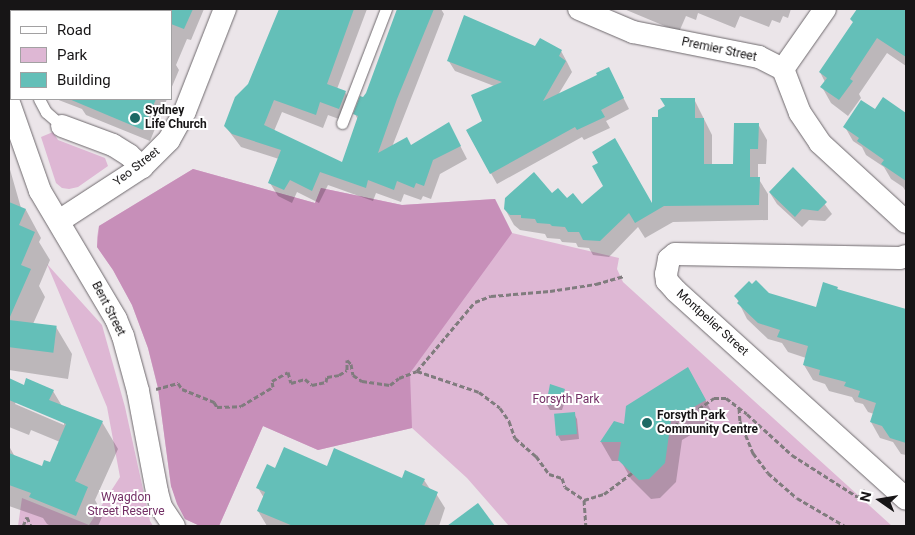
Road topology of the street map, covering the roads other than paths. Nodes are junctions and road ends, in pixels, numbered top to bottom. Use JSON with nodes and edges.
{"nodes":[{"id":1,"x":225,"y":9,"type":"edge"},
{"id":2,"x":386,"y":9,"type":"edge"},
{"id":3,"x":579,"y":9,"type":"edge"},
{"id":4,"x":825,"y":9,"type":"edge"},
{"id":5,"x":783,"y":69,"type":"junction"},
{"id":6,"x":40,"y":100,"type":"edge"},
{"id":7,"x":9,"y":103,"type":"edge"},
{"id":8,"x":342,"y":123,"type":"dead end"},
{"id":9,"x":62,"y":126,"type":"joint"},
{"id":10,"x":142,"y":167,"type":"junction"},
{"id":11,"x":59,"y":221,"type":"junction"},
{"id":12,"x":906,"y":222,"type":"edge"},
{"id":13,"x":906,"y":256,"type":"edge"},
{"id":14,"x":906,"y":499,"type":"edge"},
{"id":15,"x":166,"y":523,"type":"edge"}],
"edges":[{"from":1,"to":10,"type":"street","name":"Yeo Street"},
{"from":2,"to":8,"type":"lane"},
{"from":3,"to":5,"type":"street","name":"Premier Street"},
{"from":4,"to":5,"type":"street"},
{"from":5,"to":12,"type":"street"},
{"from":6,"to":9,"type":"lane"},
{"from":7,"to":11,"type":"street","name":"Bent Street"},
{"from":9,"to":10,"type":"street"},
{"from":10,"to":11,"type":"street","name":"Yeo Street"},
{"from":11,"to":15,"type":"street","name":"Bent Street"},
{"from":13,"to":14,"type":"street","name":"Montpelier Street"}]}
